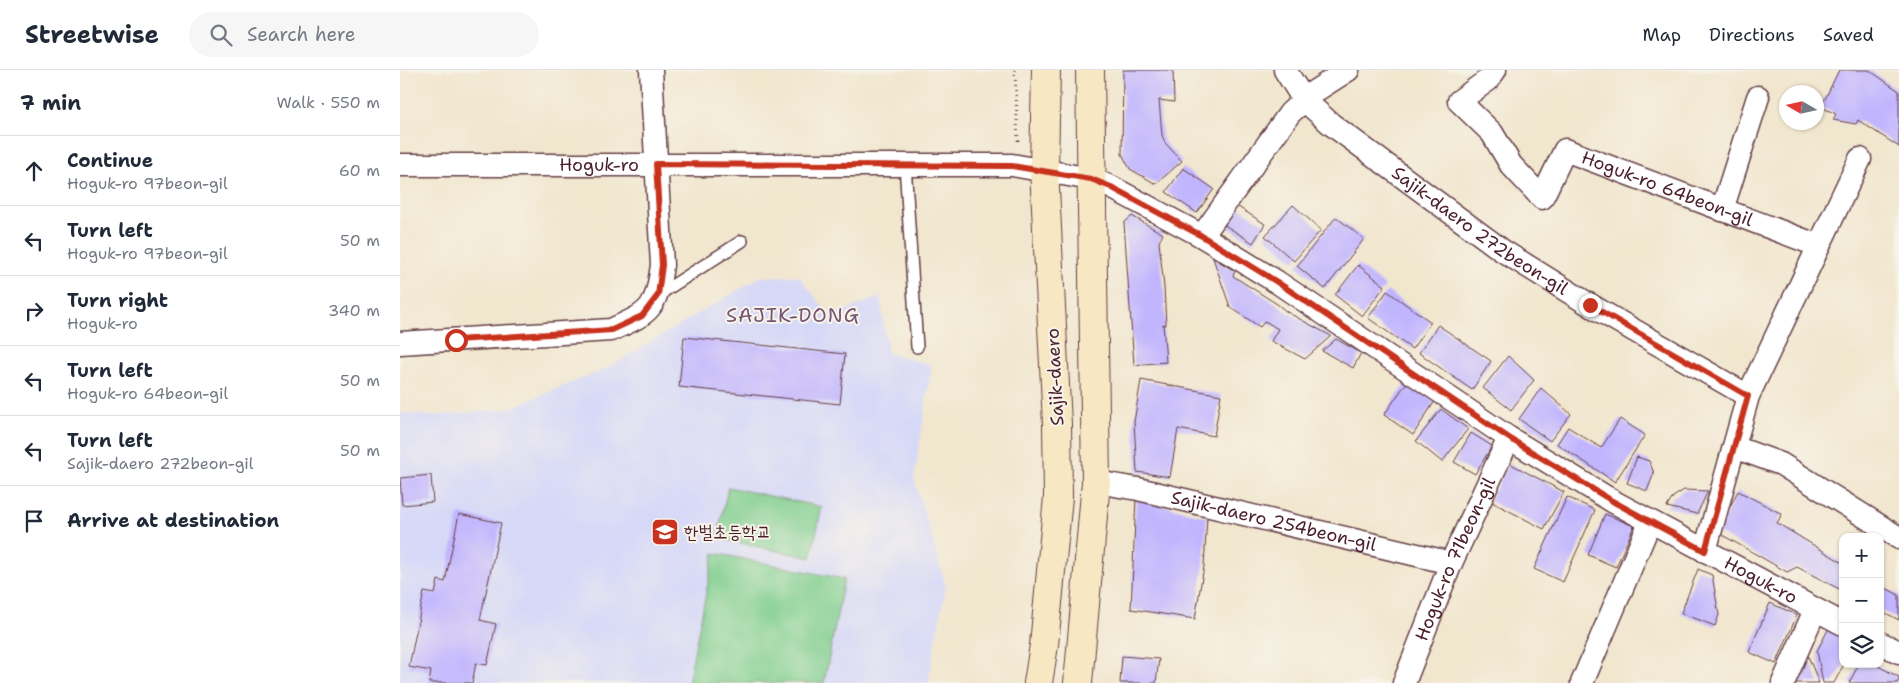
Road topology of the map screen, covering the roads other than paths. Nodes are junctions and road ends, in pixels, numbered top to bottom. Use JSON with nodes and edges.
{"nodes":[{"id":1,"x":651,"y":70,"type":"edge"},
{"id":2,"x":1046,"y":70,"type":"edge"},
{"id":3,"x":1090,"y":70,"type":"edge"},
{"id":4,"x":1285,"y":70,"type":"edge"},
{"id":5,"x":1348,"y":70,"type":"edge"},
{"id":6,"x":1495,"y":70,"type":"edge"},
{"id":7,"x":1758,"y":97,"type":"dead end"},
{"id":8,"x":1304,"y":100,"type":"junction"},
{"id":9,"x":1860,"y":160,"type":"dead end"},
{"id":10,"x":656,"y":164,"type":"junction"},
{"id":11,"x":905,"y":164,"type":"junction"},
{"id":12,"x":400,"y":165,"type":"edge"},
{"id":13,"x":1032,"y":167,"type":"junction"},
{"id":14,"x":1091,"y":179,"type":"junction"},
{"id":15,"x":1722,"y":210,"type":"junction"},
{"id":16,"x":1202,"y":236,"type":"junction"},
{"id":17,"x":742,"y":241,"type":"dead end"},
{"id":18,"x":1819,"y":246,"type":"junction"},
{"id":19,"x":658,"y":295,"type":"junction"},
{"id":20,"x":400,"y":343,"type":"edge"},
{"id":21,"x":917,"y":347,"type":"dead end"},
{"id":22,"x":1748,"y":396,"type":"junction"},
{"id":23,"x":1509,"y":438,"type":"junction"},
{"id":24,"x":1734,"y":447,"type":"junction"},
{"id":25,"x":1096,"y":482,"type":"junction"},
{"id":26,"x":1650,"y":522,"type":"junction"},
{"id":27,"x":1899,"y":538,"type":"edge"},
{"id":28,"x":1705,"y":551,"type":"junction"},
{"id":29,"x":1451,"y":563,"type":"junction"},
{"id":30,"x":1815,"y":610,"type":"junction"},
{"id":31,"x":1841,"y":623,"type":"edge"},
{"id":32,"x":1884,"y":644,"type":"edge"},
{"id":33,"x":1899,"y":652,"type":"edge"},
{"id":34,"x":1038,"y":683,"type":"edge"},
{"id":35,"x":1078,"y":683,"type":"edge"},
{"id":36,"x":1404,"y":683,"type":"edge"},
{"id":37,"x":1582,"y":683,"type":"edge"},
{"id":38,"x":1783,"y":683,"type":"edge"}],
"edges":[{"from":1,"to":10,"type":"street"},
{"from":2,"to":13,"type":"main road","name":"Sajik-daero"},
{"from":3,"to":14,"type":"main road"},
{"from":4,"to":8,"type":"street","name":"Sajik-daero 272beon-gil"},
{"from":5,"to":8,"type":"street"},
{"from":6,"to":15,"type":"street","name":"Hoguk-ro 64beon-gil"},
{"from":7,"to":15,"type":"street"},
{"from":8,"to":16,"type":"street"},
{"from":8,"to":22,"type":"street","name":"Sajik-daero 272beon-gil"},
{"from":9,"to":18,"type":"street"},
{"from":10,"to":11,"type":"street","name":"Hoguk-ro"},
{"from":10,"to":12,"type":"street","name":"Hoguk-ro"},
{"from":10,"to":19,"type":"street"},
{"from":11,"to":13,"type":"street","name":"Hoguk-ro"},
{"from":11,"to":21,"type":"lane"},
{"from":13,"to":14,"type":"street","name":"Hoguk-ro"},
{"from":13,"to":34,"type":"main road","name":"Sajik-daero"},
{"from":14,"to":16,"type":"street","name":"Hoguk-ro"},
{"from":14,"to":25,"type":"main road"},
{"from":15,"to":18,"type":"street","name":"Hoguk-ro 64beon-gil"},
{"from":16,"to":23,"type":"street","name":"Hoguk-ro"},
{"from":17,"to":19,"type":"lane"},
{"from":18,"to":22,"type":"street"},
{"from":19,"to":20,"type":"street"},
{"from":22,"to":24,"type":"street"},
{"from":23,"to":26,"type":"street","name":"Hoguk-ro"},
{"from":23,"to":29,"type":"street","name":"Hoguk-ro 71beon-gil"},
{"from":24,"to":27,"type":"street"},
{"from":24,"to":28,"type":"street"},
{"from":25,"to":29,"type":"street","name":"Sajik-daero 254beon-gil"},
{"from":25,"to":35,"type":"main road"},
{"from":26,"to":28,"type":"street","name":"Hoguk-ro"},
{"from":26,"to":37,"type":"street"},
{"from":28,"to":30,"type":"street","name":"Hoguk-ro"},
{"from":29,"to":36,"type":"street","name":"Hoguk-ro 71beon-gil"},
{"from":30,"to":31,"type":"street","name":"Hoguk-ro"},
{"from":30,"to":38,"type":"street"},
{"from":32,"to":33,"type":"street"}]}
